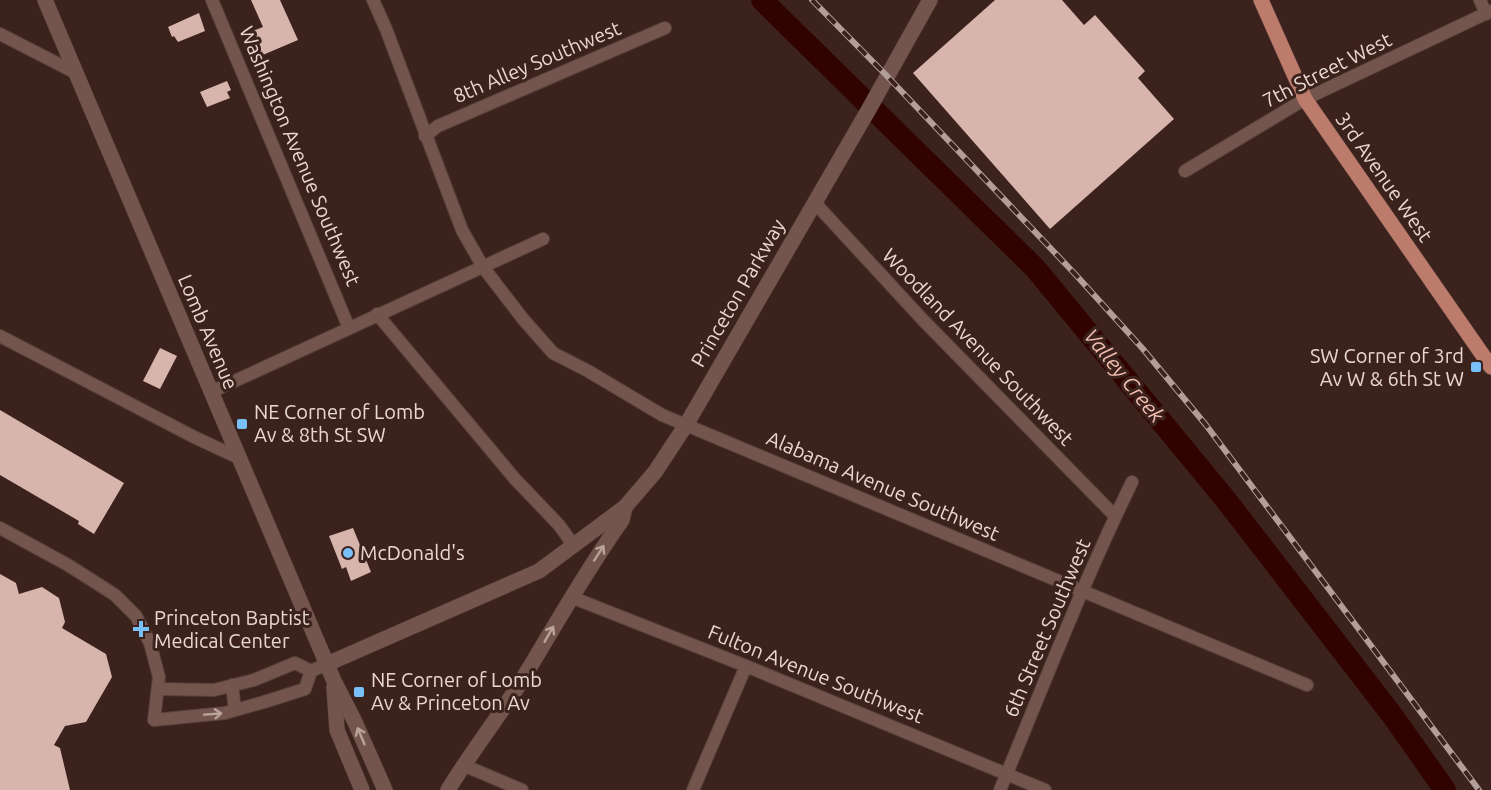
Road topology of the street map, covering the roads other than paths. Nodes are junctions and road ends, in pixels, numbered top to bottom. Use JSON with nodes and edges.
{"nodes":[{"id":1,"x":45,"y":0,"type":"edge"},
{"id":2,"x":212,"y":0,"type":"edge"},
{"id":3,"x":373,"y":0,"type":"edge"},
{"id":4,"x":930,"y":0,"type":"edge"},
{"id":5,"x":1261,"y":0,"type":"edge"},
{"id":6,"x":1480,"y":0,"type":"edge"},
{"id":7,"x":1488,"y":13,"type":"edge"},
{"id":8,"x":665,"y":28,"type":"dead end"},
{"id":9,"x":0,"y":34,"type":"edge"},
{"id":10,"x":75,"y":73,"type":"junction"},
{"id":11,"x":1305,"y":99,"type":"junction"},
{"id":12,"x":426,"y":136,"type":"junction"},
{"id":13,"x":1185,"y":171,"type":"dead end"},
{"id":14,"x":815,"y":203,"type":"junction"},
{"id":15,"x":543,"y":239,"type":"dead end"},
{"id":16,"x":483,"y":267,"type":"junction"},
{"id":17,"x":377,"y":314,"type":"junction"},
{"id":18,"x":349,"y":328,"type":"junction"},
{"id":19,"x":0,"y":336,"type":"edge"},
{"id":20,"x":1491,"y":367,"type":"edge"},
{"id":21,"x":211,"y":392,"type":"junction"},
{"id":22,"x":686,"y":424,"type":"junction"},
{"id":23,"x":239,"y":458,"type":"junction"},
{"id":24,"x":1132,"y":482,"type":"dead end"},
{"id":25,"x":625,"y":507,"type":"junction"},
{"id":26,"x":1115,"y":516,"type":"junction"},
{"id":27,"x":0,"y":528,"type":"edge"},
{"id":28,"x":574,"y":546,"type":"junction"},
{"id":29,"x":1083,"y":591,"type":"junction"},
{"id":30,"x":571,"y":597,"type":"junction"},
{"id":31,"x":327,"y":664,"type":"junction"},
{"id":32,"x":746,"y":666,"type":"junction"},
{"id":33,"x":311,"y":671,"type":"junction"},
{"id":34,"x":333,"y":681,"type":"junction"},
{"id":35,"x":232,"y":685,"type":"junction"},
{"id":36,"x":1307,"y":685,"type":"dead end"},
{"id":37,"x":158,"y":689,"type":"junction"},
{"id":38,"x":235,"y":710,"type":"junction"},
{"id":39,"x":463,"y":765,"type":"junction"},
{"id":40,"x":1006,"y":774,"type":"junction"},
{"id":41,"x":362,"y":790,"type":"edge"},
{"id":42,"x":385,"y":790,"type":"edge"},
{"id":43,"x":448,"y":790,"type":"edge"},
{"id":44,"x":522,"y":790,"type":"edge"},
{"id":45,"x":693,"y":790,"type":"edge"},
{"id":46,"x":1000,"y":790,"type":"edge"},
{"id":47,"x":1045,"y":790,"type":"edge"}],
"edges":[{"from":1,"to":10,"type":"main road","name":"Lomb Avenue"},
{"from":2,"to":18,"type":"street","name":"Washington Avenue Southwest"},
{"from":3,"to":12,"type":"street","name":"Alabama Avenue Southwest"},
{"from":4,"to":14,"type":"main road","name":"Princeton Parkway"},
{"from":5,"to":11,"type":"main road","name":"3rd Avenue West"},
{"from":6,"to":7,"type":"street"},
{"from":7,"to":11,"type":"street","name":"7th Street West"},
{"from":8,"to":12,"type":"street","name":"8th Alley Southwest"},
{"from":9,"to":10,"type":"street"},
{"from":10,"to":21,"type":"main road","name":"Lomb Avenue"},
{"from":11,"to":13,"type":"street","name":"7th Street West"},
{"from":11,"to":20,"type":"main road","name":"3rd Avenue West"},
{"from":12,"to":16,"type":"street","name":"Alabama Avenue Southwest"},
{"from":14,"to":22,"type":"main road","name":"Princeton Parkway"},
{"from":14,"to":26,"type":"street","name":"Woodland Avenue Southwest"},
{"from":15,"to":16,"type":"street"},
{"from":16,"to":17,"type":"street"},
{"from":16,"to":22,"type":"street","name":"Alabama Avenue Southwest"},
{"from":17,"to":18,"type":"street"},
{"from":17,"to":28,"type":"street"},
{"from":18,"to":21,"type":"street"},
{"from":19,"to":23,"type":"street"},
{"from":21,"to":23,"type":"main road","name":"Lomb Avenue"},
{"from":22,"to":25,"type":"main road","name":"Princeton Parkway"},
{"from":22,"to":29,"type":"street","name":"Alabama Avenue Southwest"},
{"from":23,"to":31,"type":"main road","name":"Lomb Avenue"},
{"from":24,"to":26,"type":"street","name":"6th Street Southwest"},
{"from":25,"to":28,"type":"main road"},
{"from":30,"to":25,"type":"main road","name":"Princeton Parkway","one_way":true},
{"from":26,"to":29,"type":"street","name":"6th Street Southwest"},
{"from":27,"to":37,"type":"street"},
{"from":28,"to":31,"type":"main road"},
{"from":29,"to":36,"type":"street","name":"Alabama Avenue Southwest"},
{"from":29,"to":40,"type":"street","name":"6th Street Southwest"},
{"from":30,"to":32,"type":"street","name":"Fulton Avenue Southwest"},
{"from":39,"to":30,"type":"main road","name":"Princeton Parkway","one_way":true},
{"from":31,"to":33,"type":"street"},
{"from":31,"to":34,"type":"main road","name":"Lomb Avenue"},
{"from":32,"to":40,"type":"street","name":"Fulton Avenue Southwest"},
{"from":32,"to":45,"type":"street"},
{"from":33,"to":35,"type":"street"},
{"from":33,"to":38,"type":"street"},
{"from":34,"to":41,"type":"main road","name":"Lomb Avenue"},
{"from":42,"to":34,"type":"main road","name":"Lomb Avenue","one_way":true},
{"from":35,"to":37,"type":"street"},
{"from":35,"to":38,"type":"street"},
{"from":37,"to":38,"type":"street","one_way":true},
{"from":39,"to":43,"type":"main road","name":"Princeton Parkway"},
{"from":39,"to":44,"type":"street"},
{"from":40,"to":46,"type":"street","name":"6th Street Southwest"},
{"from":40,"to":47,"type":"street","name":"Fulton Avenue Southwest"}]}
